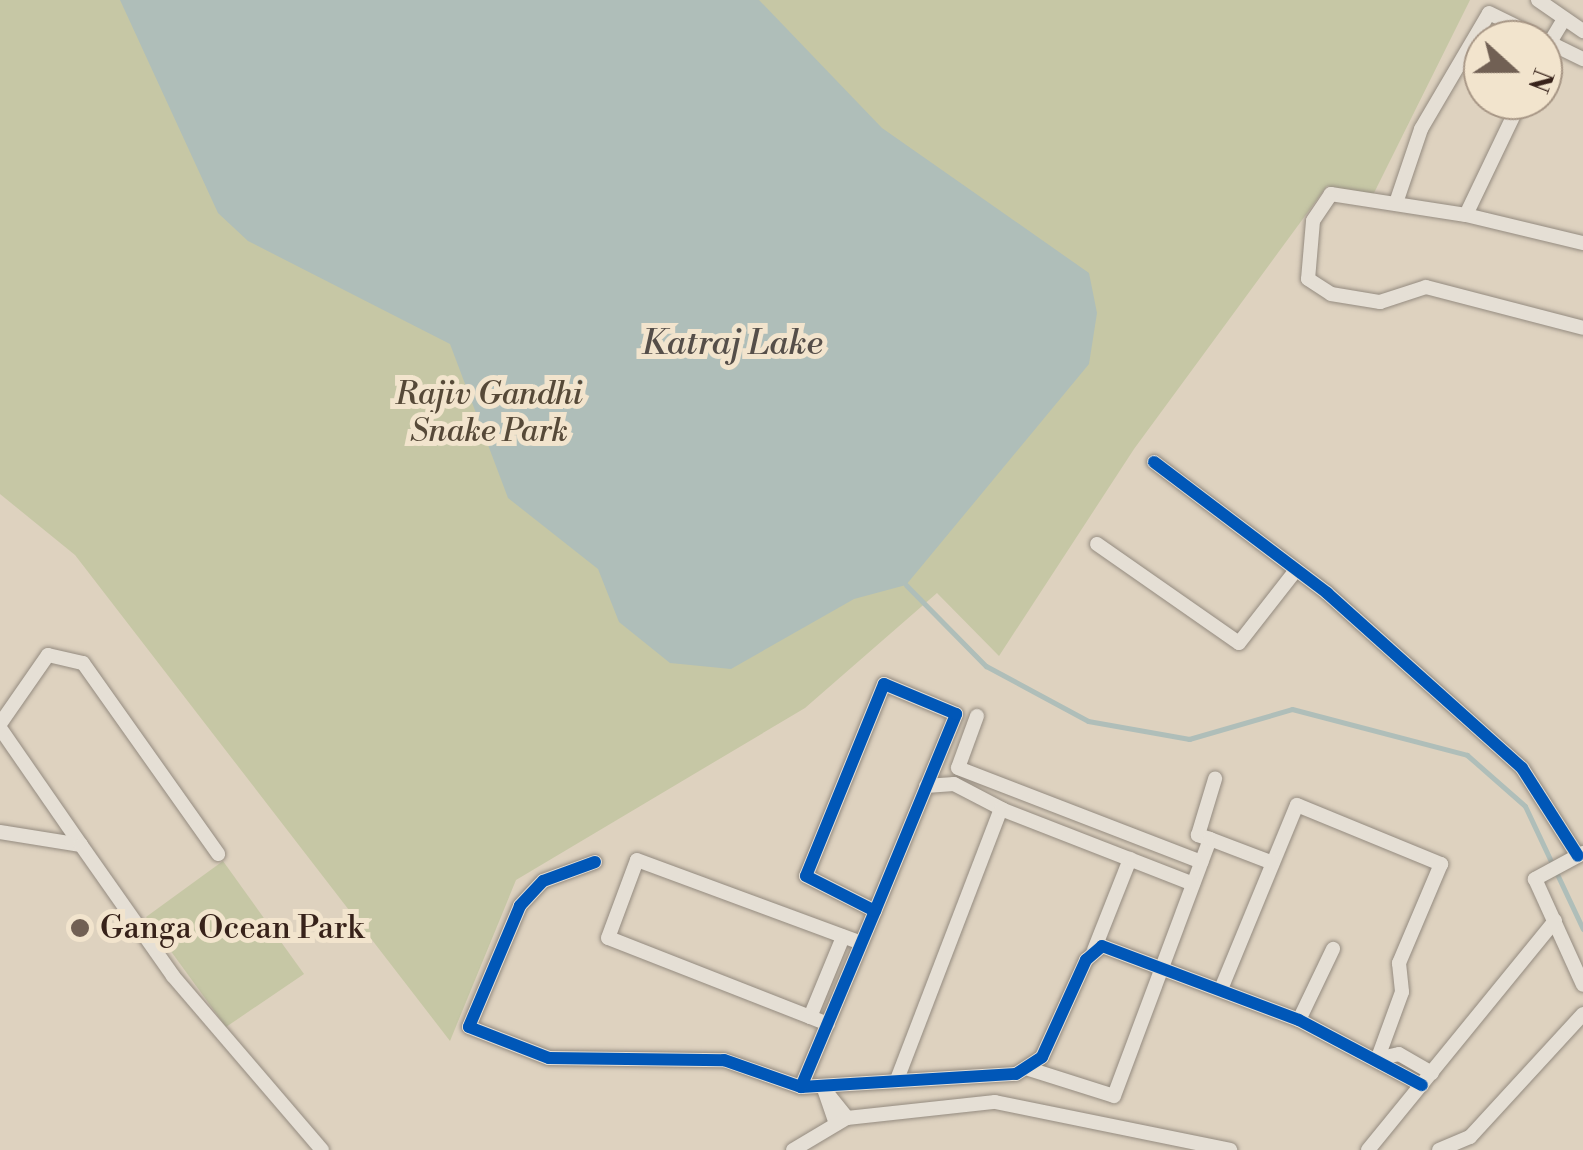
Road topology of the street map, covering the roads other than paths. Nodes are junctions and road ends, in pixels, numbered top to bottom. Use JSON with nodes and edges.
{"nodes":[{"id":1,"x":1538,"y":0,"type":"edge"},
{"id":2,"x":1564,"y":19,"type":"joint"},
{"id":3,"x":1485,"y":20,"type":"edge"},
{"id":4,"x":1506,"y":20,"type":"edge"},
{"id":5,"x":1583,"y":31,"type":"edge"},
{"id":6,"x":1463,"y":57,"type":"edge"},
{"id":7,"x":1511,"y":120,"type":"edge"},
{"id":8,"x":1396,"y":200,"type":"junction"},
{"id":9,"x":1466,"y":215,"type":"junction"},
{"id":10,"x":1583,"y":243,"type":"edge"},
{"id":11,"x":1583,"y":328,"type":"edge"},
{"id":12,"x":1154,"y":462,"type":"dead end"},
{"id":13,"x":1097,"y":544,"type":"dead end"},
{"id":14,"x":1296,"y":570,"type":"junction"},
{"id":15,"x":977,"y":716,"type":"dead end"},
{"id":16,"x":0,"y":726,"type":"edge"},
{"id":17,"x":1215,"y":779,"type":"dead end"},
{"id":18,"x":926,"y":786,"type":"junction"},
{"id":19,"x":1004,"y":810,"type":"junction"},
{"id":20,"x":0,"y":832,"type":"edge"},
{"id":21,"x":1210,"y":839,"type":"junction"},
{"id":22,"x":81,"y":845,"type":"junction"},
{"id":23,"x":218,"y":854,"type":"dead end"},
{"id":24,"x":1575,"y":857,"type":"edge"},
{"id":25,"x":1130,"y":859,"type":"junction"},
{"id":26,"x":595,"y":862,"type":"dead end"},
{"id":27,"x":1202,"y":862,"type":"junction"},
{"id":28,"x":1272,"y":863,"type":"junction"},
{"id":29,"x":1194,"y":884,"type":"junction"},
{"id":30,"x":875,"y":911,"type":"junction"},
{"id":31,"x":1554,"y":921,"type":"junction"},
{"id":32,"x":843,"y":937,"type":"junction"},
{"id":33,"x":862,"y":944,"type":"junction"},
{"id":34,"x":1334,"y":949,"type":"dead end"},
{"id":35,"x":1094,"y":950,"type":"junction"},
{"id":36,"x":1162,"y":967,"type":"junction"},
{"id":37,"x":1583,"y":986,"type":"edge"},
{"id":38,"x":1222,"y":989,"type":"junction"},
{"id":39,"x":1583,"y":1014,"type":"edge"},
{"id":40,"x":810,"y":1017,"type":"junction"},
{"id":41,"x":1299,"y":1020,"type":"junction"},
{"id":42,"x":828,"y":1024,"type":"junction"},
{"id":43,"x":1382,"y":1056,"type":"junction"},
{"id":44,"x":1029,"y":1069,"type":"junction"},
{"id":45,"x":898,"y":1077,"type":"junction"},
{"id":46,"x":1427,"y":1079,"type":"junction"},
{"id":47,"x":801,"y":1087,"type":"junction"},
{"id":48,"x":825,"y":1090,"type":"junction"},
{"id":49,"x":842,"y":1121,"type":"junction"},
{"id":50,"x":322,"y":1150,"type":"edge"},
{"id":51,"x":793,"y":1150,"type":"edge"},
{"id":52,"x":1230,"y":1150,"type":"edge"},
{"id":53,"x":1368,"y":1150,"type":"edge"},
{"id":54,"x":1439,"y":1150,"type":"edge"}],
"edges":[{"from":1,"to":2,"type":"street"},
{"from":2,"to":5,"type":"street"},
{"from":3,"to":4,"type":"street"},
{"from":6,"to":8,"type":"street"},
{"from":7,"to":9,"type":"street"},
{"from":8,"to":9,"type":"street"},
{"from":8,"to":11,"type":"street"},
{"from":9,"to":10,"type":"street"},
{"from":12,"to":14,"type":"street"},
{"from":13,"to":14,"type":"street"},
{"from":14,"to":24,"type":"street"},
{"from":15,"to":27,"type":"street"},
{"from":16,"to":22,"type":"street"},
{"from":16,"to":23,"type":"street"},
{"from":17,"to":21,"type":"street"},
{"from":18,"to":19,"type":"street"},
{"from":18,"to":30,"type":"street"},
{"from":18,"to":30,"type":"street"},
{"from":19,"to":25,"type":"street"},
{"from":19,"to":45,"type":"street"},
{"from":20,"to":22,"type":"street"},
{"from":21,"to":27,"type":"street"},
{"from":21,"to":28,"type":"street"},
{"from":22,"to":50,"type":"street"},
{"from":24,"to":31,"type":"street"},
{"from":25,"to":29,"type":"street"},
{"from":25,"to":35,"type":"street"},
{"from":26,"to":47,"type":"street"},
{"from":27,"to":29,"type":"street"},
{"from":28,"to":38,"type":"street"},
{"from":28,"to":43,"type":"street"},
{"from":29,"to":36,"type":"street"},
{"from":30,"to":33,"type":"street"},
{"from":31,"to":37,"type":"street"},
{"from":31,"to":46,"type":"street"},
{"from":32,"to":33,"type":"street"},
{"from":32,"to":40,"type":"street"},
{"from":32,"to":40,"type":"street"},
{"from":33,"to":42,"type":"street"},
{"from":34,"to":41,"type":"street"},
{"from":35,"to":36,"type":"street"},
{"from":35,"to":44,"type":"street"},
{"from":36,"to":38,"type":"street"},
{"from":36,"to":44,"type":"street"},
{"from":38,"to":41,"type":"street"},
{"from":39,"to":54,"type":"street"},
{"from":40,"to":42,"type":"street"},
{"from":41,"to":43,"type":"street"},
{"from":42,"to":47,"type":"street"},
{"from":43,"to":46,"type":"street"},
{"from":44,"to":45,"type":"street"},
{"from":45,"to":48,"type":"street"},
{"from":46,"to":53,"type":"street"},
{"from":47,"to":48,"type":"street"},
{"from":48,"to":49,"type":"street"},
{"from":49,"to":51,"type":"street"},
{"from":49,"to":52,"type":"street"}]}
